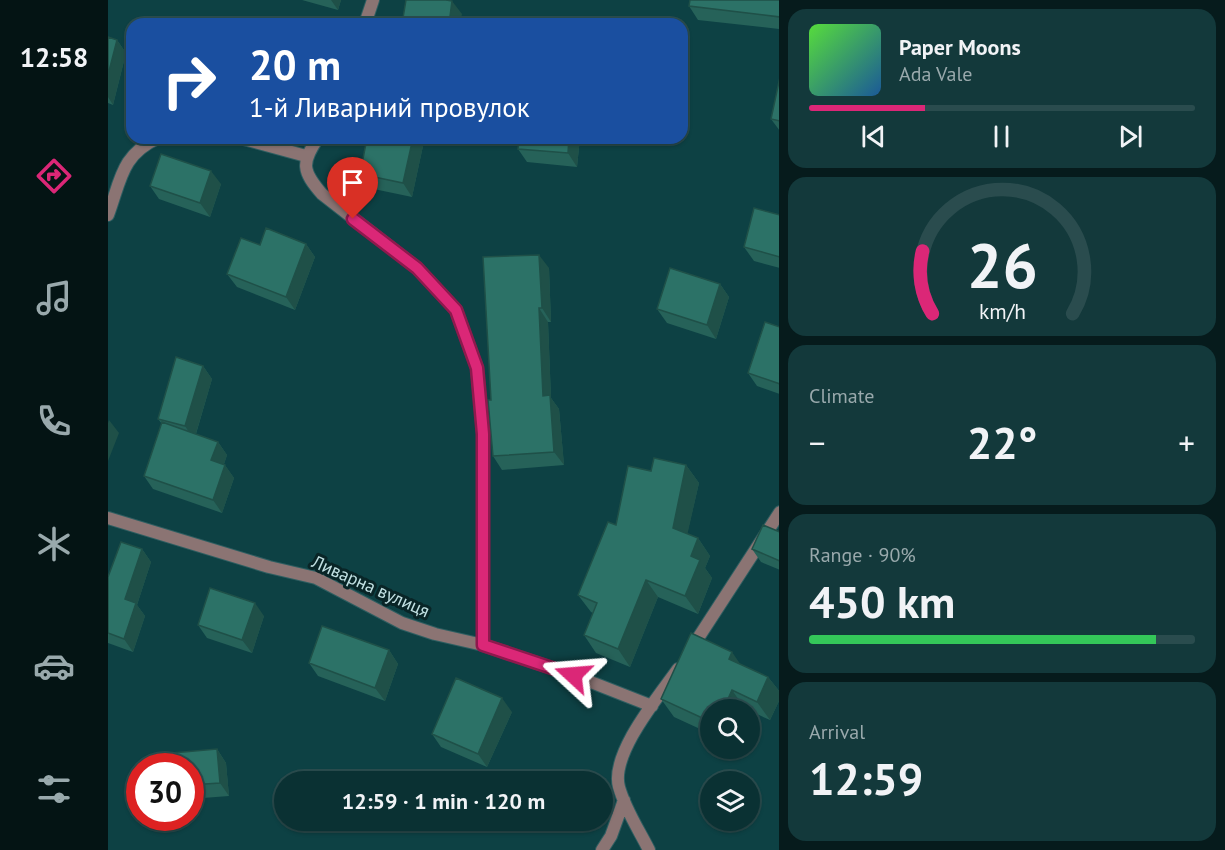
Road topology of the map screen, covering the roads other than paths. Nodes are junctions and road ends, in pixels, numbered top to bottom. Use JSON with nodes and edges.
{"nodes":[{"id":1,"x":373,"y":0,"type":"edge"},
{"id":2,"x":367,"y":18,"type":"edge"},
{"id":3,"x":145,"y":144,"type":"edge"},
{"id":4,"x":262,"y":144,"type":"edge"},
{"id":5,"x":314,"y":144,"type":"edge"},
{"id":6,"x":306,"y":156,"type":"junction"},
{"id":7,"x":108,"y":215,"type":"edge"},
{"id":8,"x":779,"y":514,"type":"edge"},
{"id":9,"x":108,"y":518,"type":"edge"},
{"id":10,"x":483,"y":645,"type":"junction"},
{"id":11,"x":652,"y":706,"type":"junction"},
{"id":12,"x":624,"y":800,"type":"junction"},
{"id":13,"x":602,"y":850,"type":"edge"},
{"id":14,"x":648,"y":850,"type":"edge"}],
"edges":[{"from":1,"to":2,"type":"street"},
{"from":3,"to":7,"type":"street"},
{"from":4,"to":6,"type":"street"},
{"from":5,"to":6,"type":"street"},
{"from":6,"to":10,"type":"street"},
{"from":8,"to":11,"type":"street"},
{"from":9,"to":10,"type":"street","name":"Ливарна вулиця"},
{"from":10,"to":11,"type":"street","name":"Ливарна вулиця"},
{"from":11,"to":12,"type":"street"},
{"from":12,"to":13,"type":"street"},
{"from":12,"to":14,"type":"street"}]}
